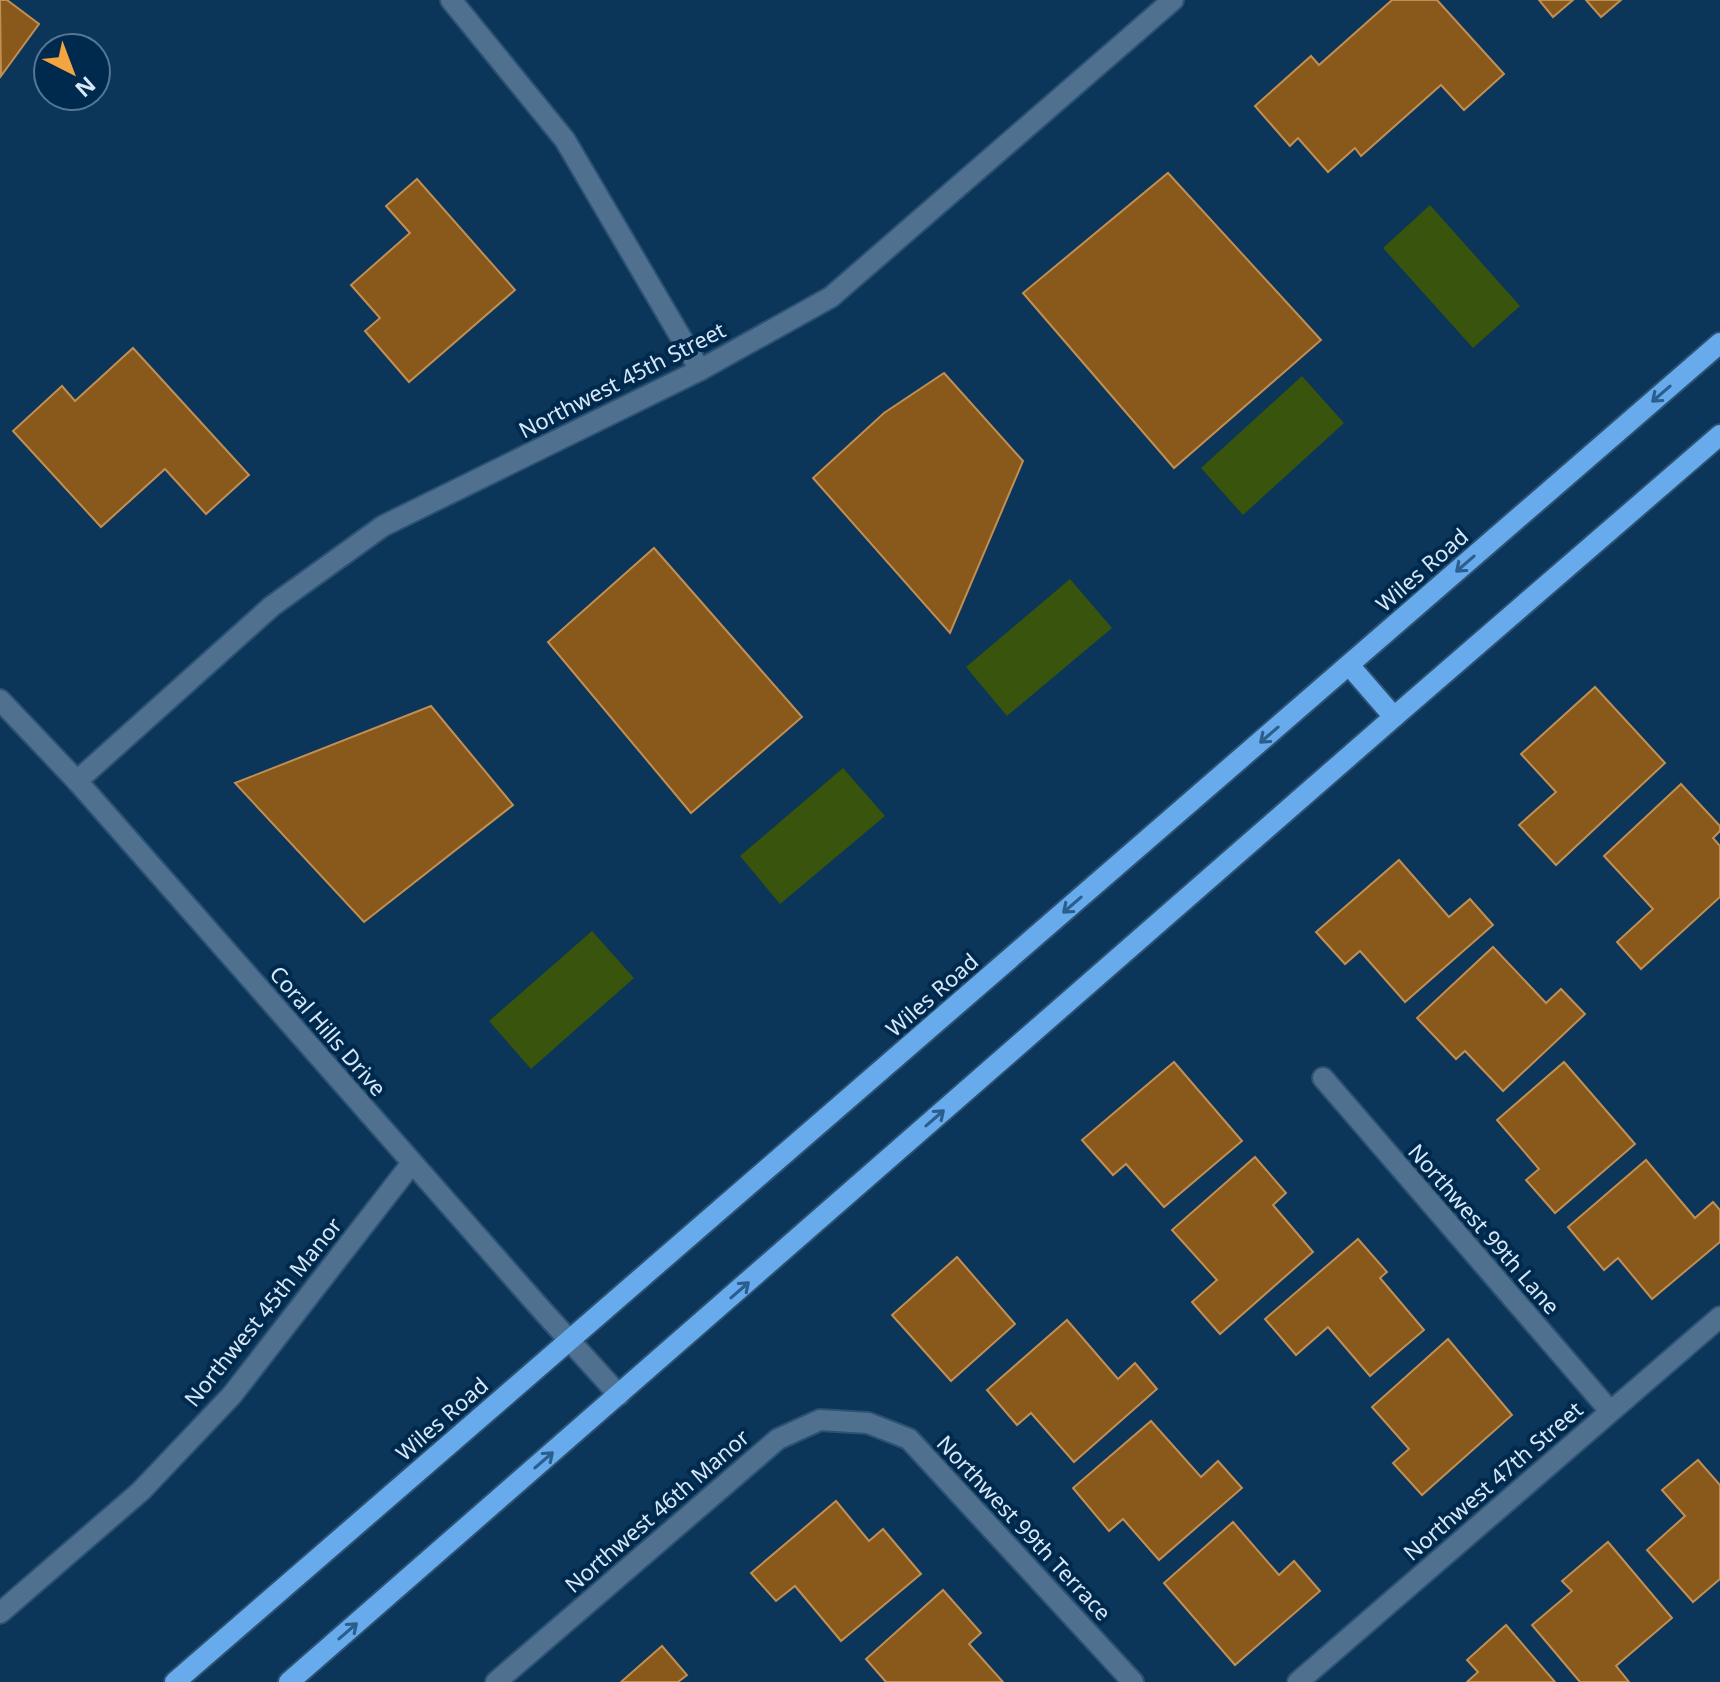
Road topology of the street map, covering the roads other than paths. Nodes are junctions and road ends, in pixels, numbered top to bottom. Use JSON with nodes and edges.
{"nodes":[{"id":1,"x":451,"y":0,"type":"edge"},
{"id":2,"x":1173,"y":0,"type":"edge"},
{"id":3,"x":1720,"y":343,"type":"edge"},
{"id":4,"x":700,"y":370,"type":"junction"},
{"id":5,"x":1720,"y":435,"type":"edge"},
{"id":6,"x":1349,"y":665,"type":"junction"},
{"id":7,"x":0,"y":700,"type":"edge"},
{"id":8,"x":1394,"y":717,"type":"junction"},
{"id":9,"x":77,"y":781,"type":"junction"},
{"id":10,"x":1323,"y":1078,"type":"dead end"},
{"id":11,"x":412,"y":1163,"type":"junction"},
{"id":12,"x":1720,"y":1317,"type":"edge"},
{"id":13,"x":569,"y":1341,"type":"junction"},
{"id":14,"x":619,"y":1395,"type":"junction"},
{"id":15,"x":1610,"y":1411,"type":"junction"},
{"id":16,"x":868,"y":1423,"type":"joint"},
{"id":17,"x":0,"y":1613,"type":"edge"},
{"id":18,"x":175,"y":1682,"type":"edge"},
{"id":19,"x":289,"y":1682,"type":"edge"},
{"id":20,"x":496,"y":1682,"type":"edge"},
{"id":21,"x":1133,"y":1682,"type":"edge"},
{"id":22,"x":1298,"y":1682,"type":"edge"}],
"edges":[{"from":1,"to":4,"type":"street"},
{"from":2,"to":4,"type":"street","name":"Northwest 45th Street"},
{"from":3,"to":6,"type":"main road","name":"Wiles Road","one_way":true},
{"from":4,"to":9,"type":"street","name":"Northwest 45th Street"},
{"from":5,"to":8,"type":"main road"},
{"from":6,"to":8,"type":"main road"},
{"from":6,"to":13,"type":"main road","name":"Wiles Road","one_way":true},
{"from":7,"to":9,"type":"street","name":"Coral Hills Drive"},
{"from":14,"to":8,"type":"main road","one_way":true},
{"from":9,"to":11,"type":"street","name":"Coral Hills Drive"},
{"from":10,"to":15,"type":"street","name":"Northwest 99th Lane"},
{"from":11,"to":13,"type":"street","name":"Coral Hills Drive"},
{"from":11,"to":17,"type":"street","name":"Northwest 45th Manor"},
{"from":12,"to":15,"type":"street","name":"Northwest 47th Street"},
{"from":13,"to":14,"type":"street","name":"Coral Hills Drive"},
{"from":13,"to":18,"type":"main road","name":"Wiles Road"},
{"from":19,"to":14,"type":"main road","one_way":true},
{"from":15,"to":22,"type":"street","name":"Northwest 47th Street"},
{"from":16,"to":20,"type":"street","name":"Northwest 46th Manor"},
{"from":16,"to":21,"type":"street","name":"Northwest 99th Terrace"}]}
